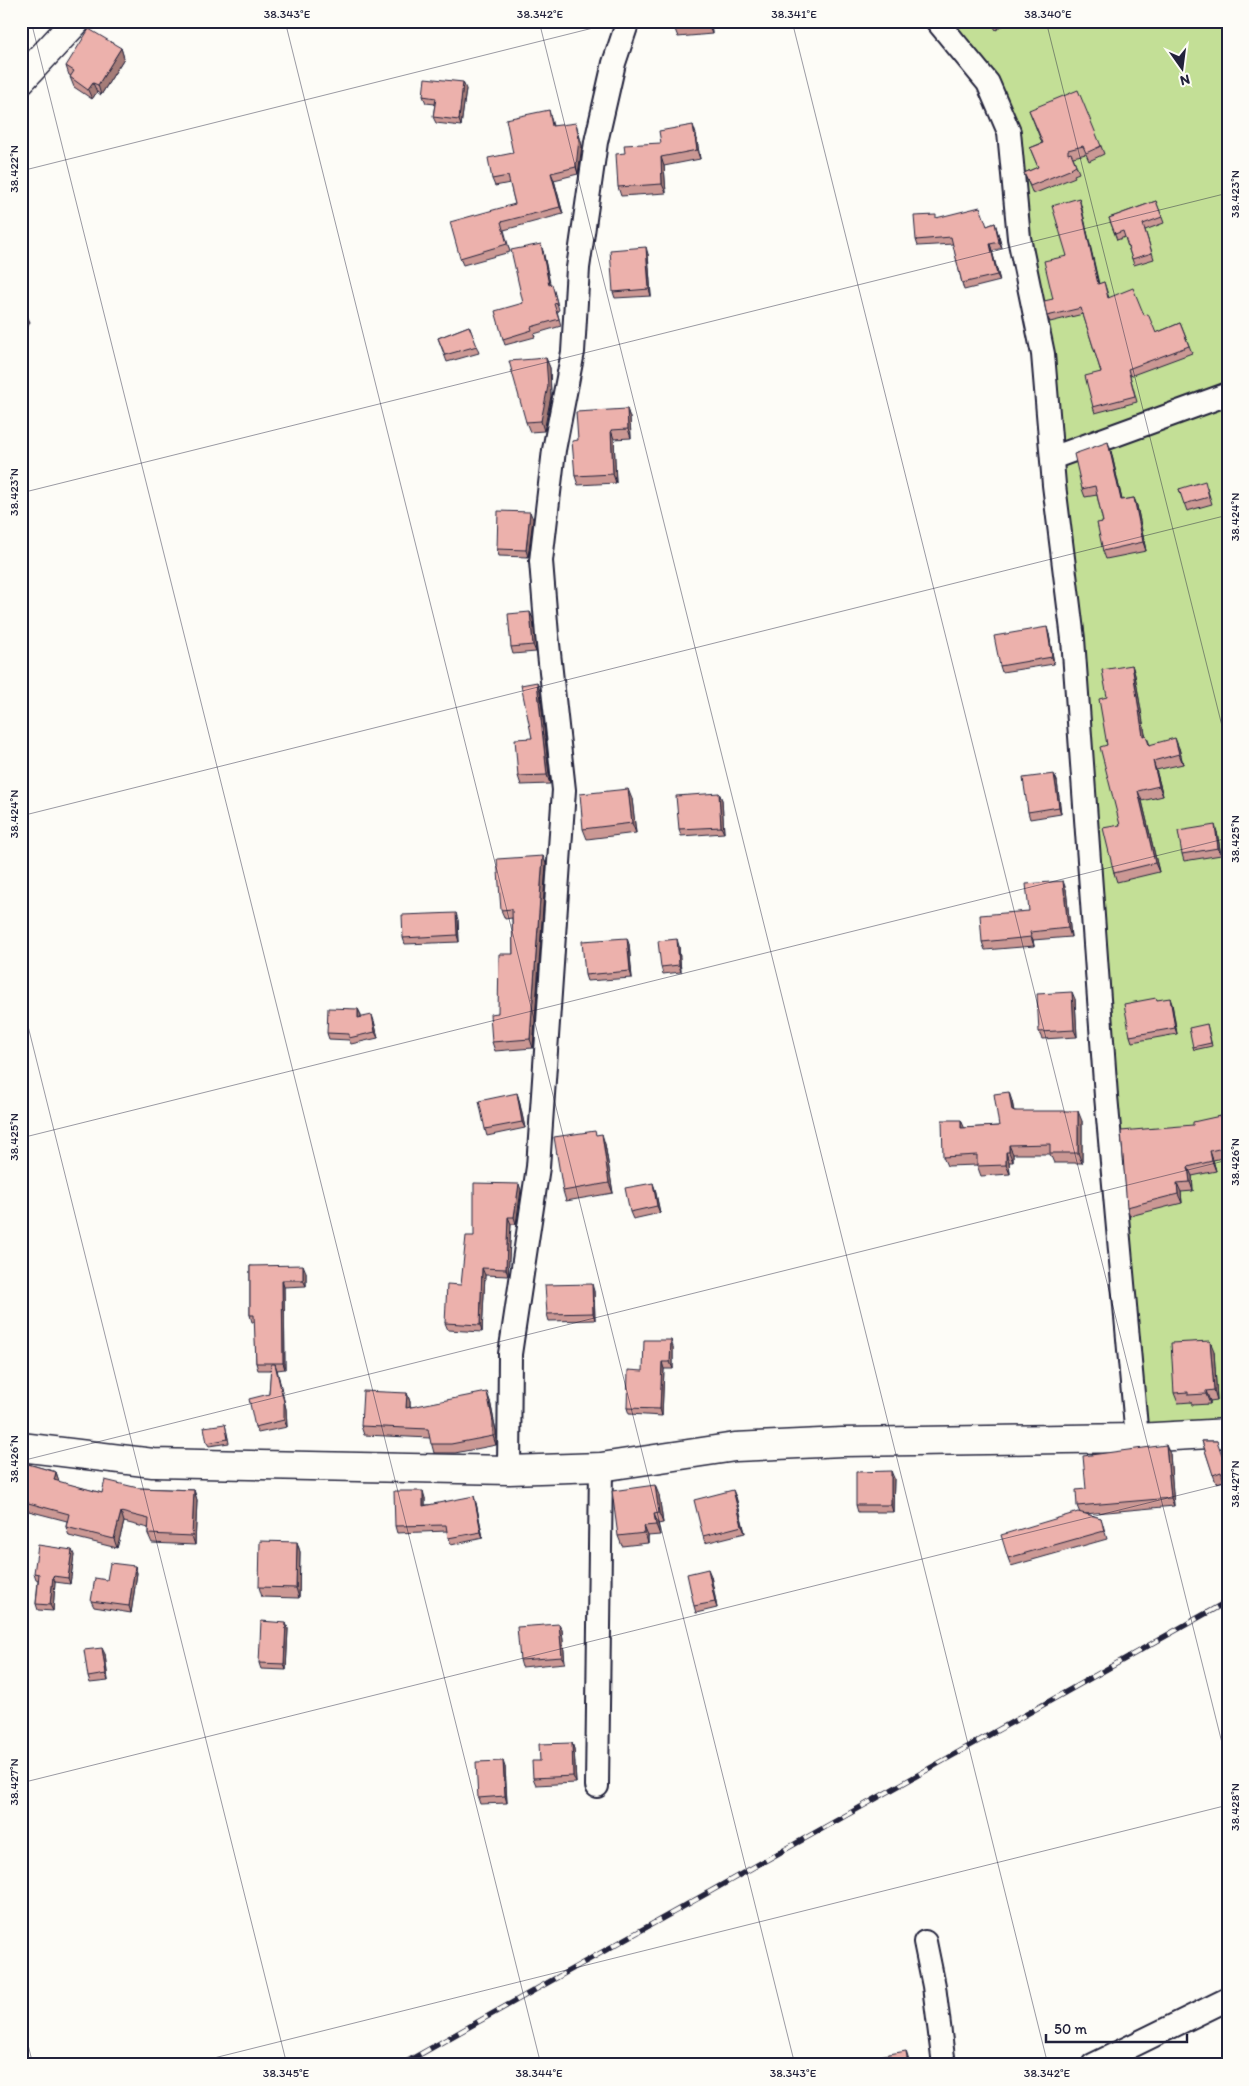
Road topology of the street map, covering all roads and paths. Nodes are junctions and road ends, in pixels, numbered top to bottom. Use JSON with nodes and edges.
{"nodes":[{"id":1,"x":76,"y":21,"type":"edge"},
{"id":2,"x":628,"y":21,"type":"edge"},
{"id":3,"x":937,"y":21,"type":"edge"},
{"id":4,"x":21,"y":80,"type":"edge"},
{"id":5,"x":1228,"y":394,"type":"edge"},
{"id":6,"x":1052,"y":458,"type":"junction"},
{"id":7,"x":1228,"y":1433,"type":"edge"},
{"id":8,"x":1137,"y":1438,"type":"junction"},
{"id":9,"x":21,"y":1447,"type":"edge"},
{"id":10,"x":601,"y":1467,"type":"junction"},
{"id":11,"x":509,"y":1470,"type":"junction"},
{"id":12,"x":597,"y":1786,"type":"dead end"},
{"id":13,"x":925,"y":1942,"type":"dead end"},
{"id":14,"x":1228,"y":1999,"type":"edge"},
{"id":15,"x":944,"y":2065,"type":"edge"},
{"id":16,"x":1092,"y":2065,"type":"edge"}],
"edges":[{"from":1,"to":4,"type":"street"},
{"from":2,"to":11,"type":"street"},
{"from":3,"to":6,"type":"street"},
{"from":5,"to":6,"type":"street"},
{"from":6,"to":8,"type":"street"},
{"from":7,"to":8,"type":"street"},
{"from":8,"to":10,"type":"street"},
{"from":9,"to":11,"type":"street"},
{"from":10,"to":11,"type":"street"},
{"from":10,"to":12,"type":"street"},
{"from":13,"to":15,"type":"street"},
{"from":14,"to":16,"type":"street"}]}
